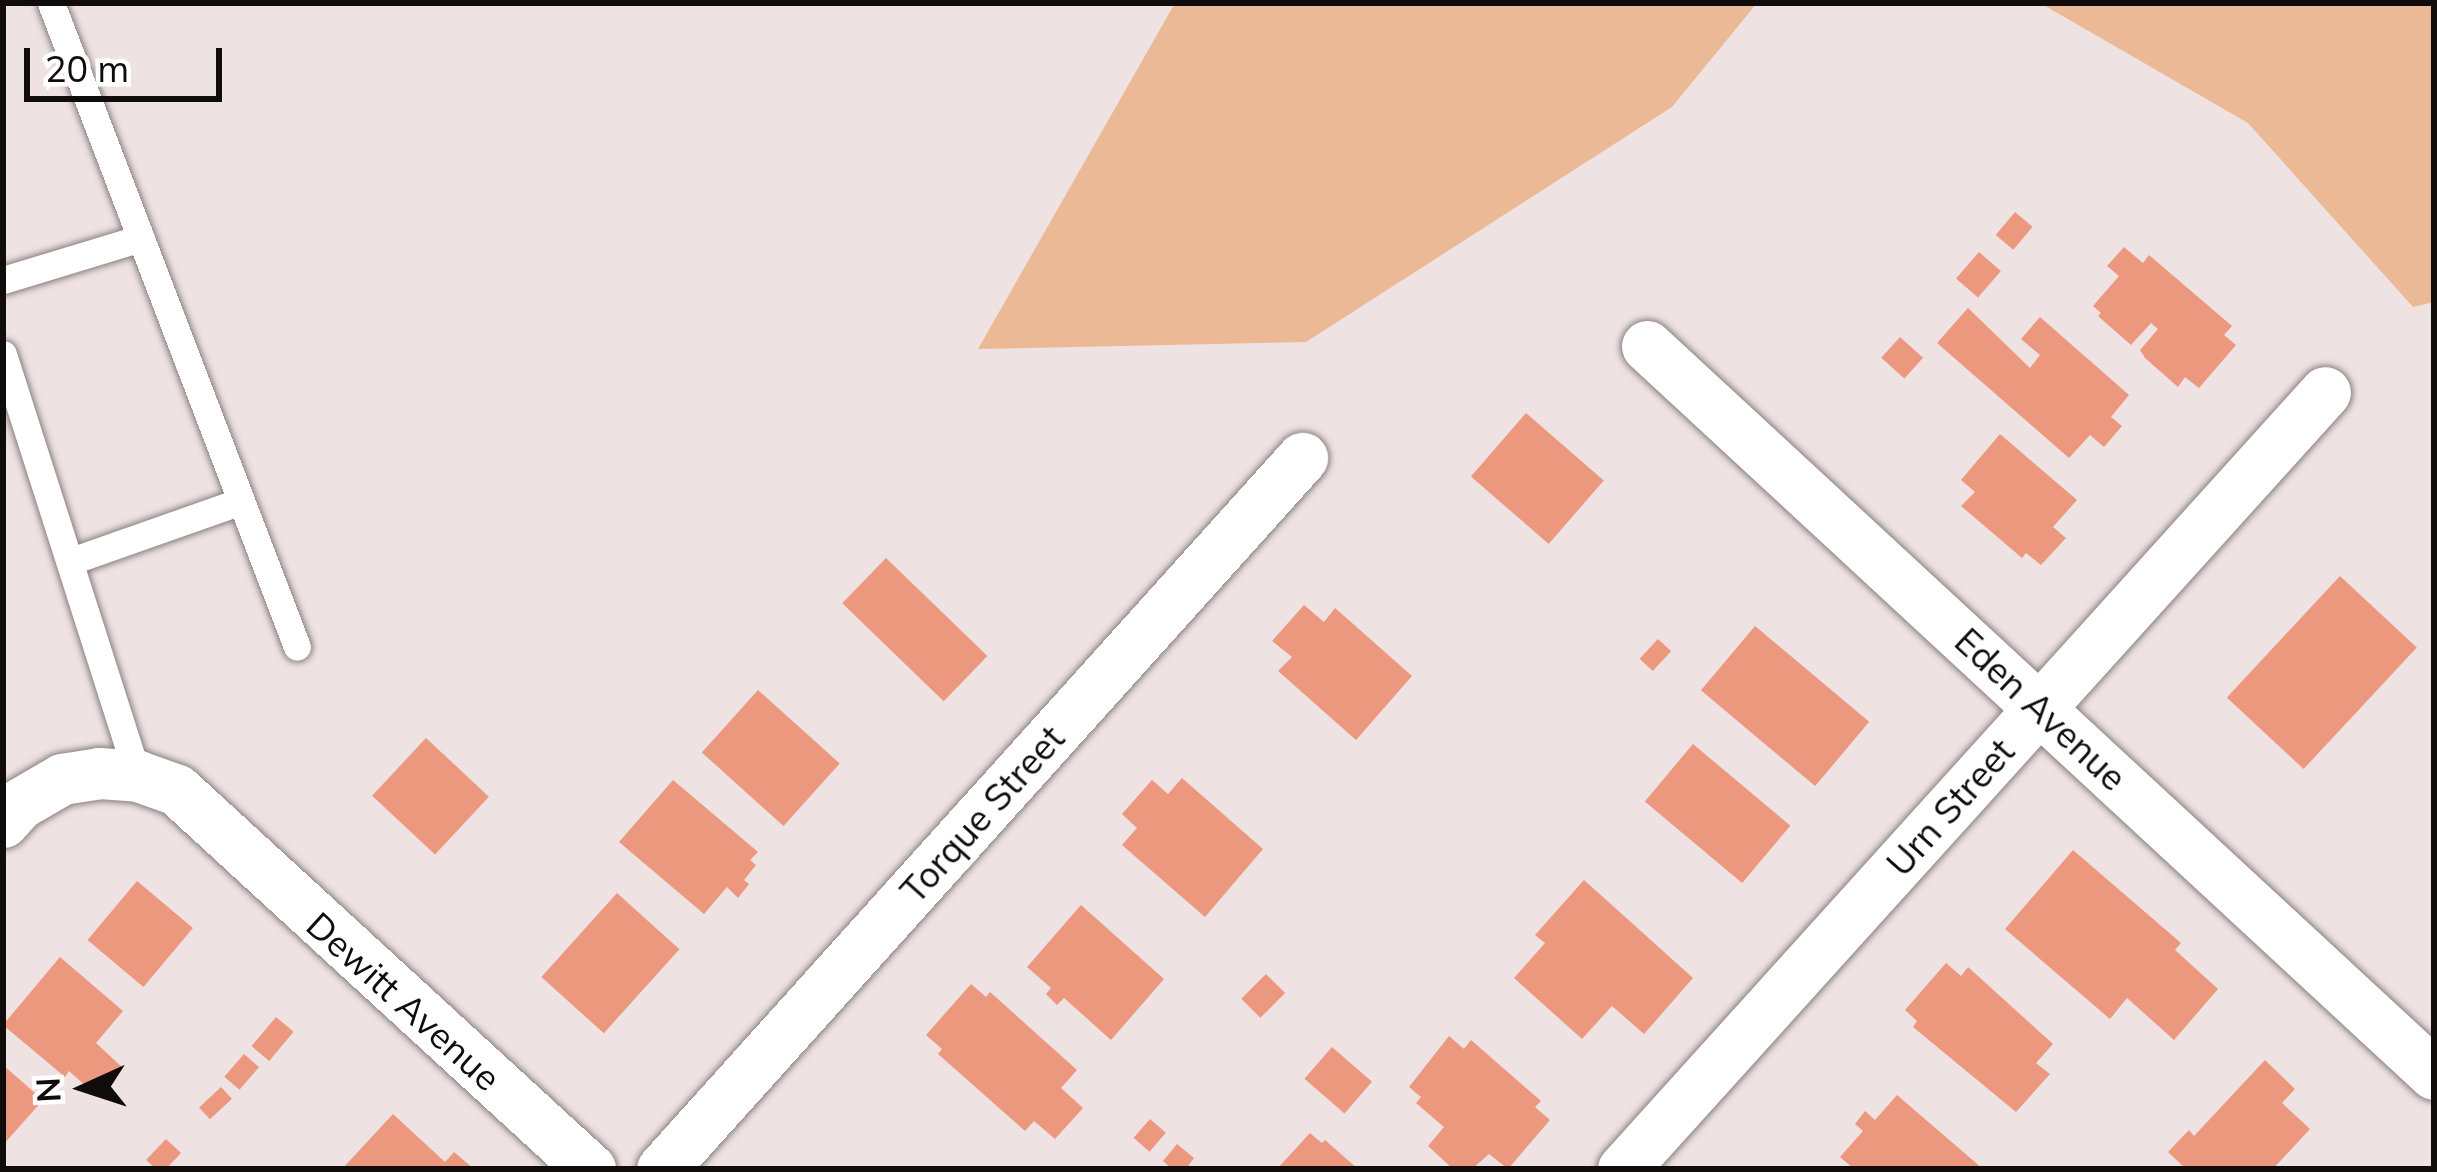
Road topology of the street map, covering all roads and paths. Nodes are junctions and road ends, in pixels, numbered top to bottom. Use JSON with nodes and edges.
{"nodes":[{"id":1,"x":51,"y":3,"type":"edge"},
{"id":2,"x":141,"y":238,"type":"junction"},
{"id":3,"x":3,"y":280,"type":"edge"},
{"id":4,"x":1647,"y":346,"type":"dead end"},
{"id":5,"x":3,"y":354,"type":"edge"},
{"id":6,"x":2325,"y":392,"type":"dead end"},
{"id":7,"x":1302,"y":458,"type":"dead end"},
{"id":8,"x":241,"y":501,"type":"junction"},
{"id":9,"x":71,"y":561,"type":"junction"},
{"id":10,"x":297,"y":646,"type":"dead end"},
{"id":11,"x":2040,"y":707,"type":"junction"},
{"id":12,"x":138,"y":776,"type":"junction"},
{"id":13,"x":3,"y":821,"type":"edge"},
{"id":14,"x":2434,"y":1074,"type":"edge"},
{"id":15,"x":590,"y":1169,"type":"edge"},
{"id":16,"x":662,"y":1169,"type":"edge"},
{"id":17,"x":1623,"y":1169,"type":"edge"}],
"edges":[{"from":1,"to":2,"type":"lane"},
{"from":2,"to":3,"type":"lane"},
{"from":2,"to":8,"type":"lane"},
{"from":4,"to":11,"type":"street","name":"Eden Avenue"},
{"from":5,"to":9,"type":"lane"},
{"from":6,"to":11,"type":"street","name":"Urn Street"},
{"from":7,"to":16,"type":"street","name":"Torque Street"},
{"from":8,"to":9,"type":"lane"},
{"from":8,"to":10,"type":"lane"},
{"from":9,"to":12,"type":"lane"},
{"from":11,"to":14,"type":"street","name":"Eden Avenue"},
{"from":11,"to":17,"type":"street","name":"Urn Street"},
{"from":12,"to":13,"type":"street"},
{"from":12,"to":15,"type":"street","name":"Dewitt Avenue"}]}
